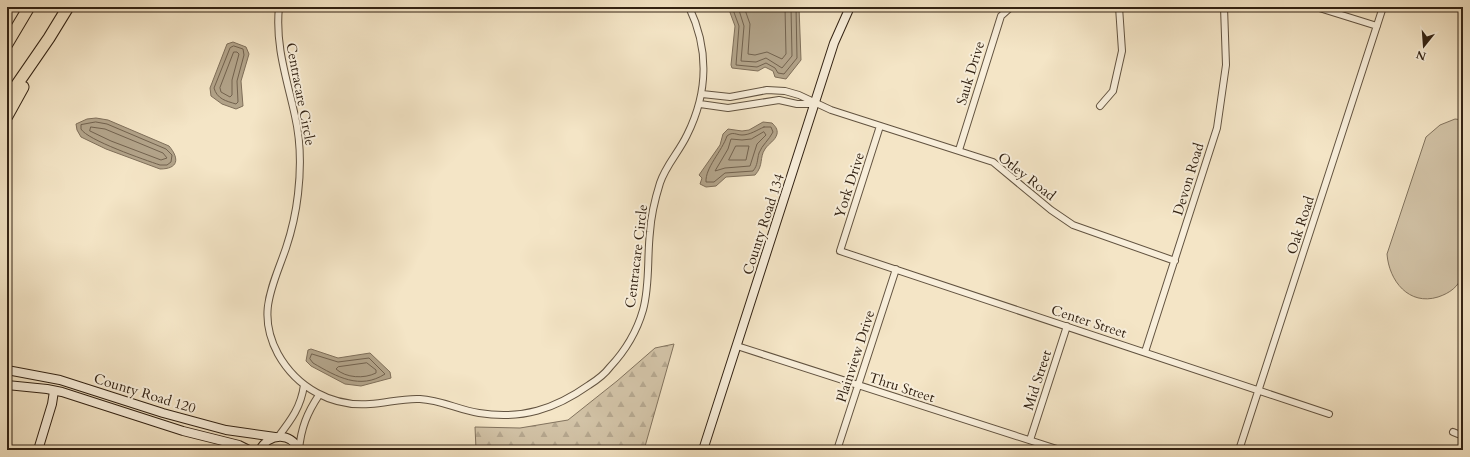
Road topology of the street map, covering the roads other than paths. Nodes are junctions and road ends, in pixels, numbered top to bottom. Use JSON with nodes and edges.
{"nodes":[{"id":1,"x":22,"y":7,"type":"edge"},
{"id":2,"x":29,"y":7,"type":"edge"},
{"id":3,"x":68,"y":7,"type":"edge"},
{"id":4,"x":279,"y":7,"type":"edge"},
{"id":5,"x":689,"y":7,"type":"edge"},
{"id":6,"x":850,"y":7,"type":"edge"},
{"id":7,"x":1011,"y":7,"type":"edge"},
{"id":8,"x":1120,"y":7,"type":"edge"},
{"id":9,"x":1224,"y":7,"type":"edge"},
{"id":10,"x":1316,"y":7,"type":"edge"},
{"id":11,"x":1383,"y":7,"type":"edge"},
{"id":12,"x":1377,"y":26,"type":"junction"},
{"id":13,"x":7,"y":29,"type":"edge"},
{"id":14,"x":52,"y":33,"type":"junction"},
{"id":15,"x":7,"y":44,"type":"edge"},
{"id":16,"x":702,"y":94,"type":"junction"},
{"id":17,"x":7,"y":99,"type":"edge"},
{"id":18,"x":700,"y":104,"type":"junction"},
{"id":19,"x":816,"y":104,"type":"junction"},
{"id":20,"x":1100,"y":106,"type":"dead end"},
{"id":21,"x":7,"y":116,"type":"edge"},
{"id":22,"x":880,"y":126,"type":"junction"},
{"id":23,"x":959,"y":150,"type":"junction"},
{"id":24,"x":840,"y":251,"type":"joint"},
{"id":25,"x":1175,"y":262,"type":"junction"},
{"id":26,"x":896,"y":269,"type":"junction"},
{"id":27,"x":1067,"y":326,"type":"junction"},
{"id":28,"x":737,"y":346,"type":"junction"},
{"id":29,"x":1145,"y":352,"type":"junction"},
{"id":30,"x":7,"y":370,"type":"edge"},
{"id":31,"x":7,"y":385,"type":"edge"},
{"id":32,"x":304,"y":385,"type":"junction"},
{"id":33,"x":858,"y":385,"type":"junction"},
{"id":34,"x":1259,"y":390,"type":"junction"},
{"id":35,"x":54,"y":391,"type":"junction"},
{"id":36,"x":319,"y":395,"type":"junction"},
{"id":37,"x":1330,"y":414,"type":"dead end"},
{"id":38,"x":1452,"y":432,"type":"dead end"},
{"id":39,"x":1463,"y":436,"type":"edge"},
{"id":40,"x":276,"y":437,"type":"junction"},
{"id":41,"x":1030,"y":440,"type":"junction"},
{"id":42,"x":38,"y":450,"type":"edge"},
{"id":43,"x":249,"y":450,"type":"edge"},
{"id":44,"x":260,"y":450,"type":"edge"},
{"id":45,"x":299,"y":450,"type":"edge"},
{"id":46,"x":703,"y":450,"type":"edge"},
{"id":47,"x":837,"y":450,"type":"edge"},
{"id":48,"x":1060,"y":450,"type":"edge"},
{"id":49,"x":1239,"y":450,"type":"edge"}],
"edges":[{"from":1,"to":13,"type":"highway"},
{"from":2,"to":15,"type":"highway"},
{"from":3,"to":14,"type":"highway"},
{"from":4,"to":32,"type":"street","name":"Centracare Circle"},
{"from":5,"to":16,"type":"street","name":"Centracare Circle"},
{"from":6,"to":19,"type":"street","name":"County Road 134"},
{"from":7,"to":23,"type":"street","name":"Sauk Drive"},
{"from":8,"to":20,"type":"street"},
{"from":9,"to":25,"type":"street","name":"Devon Road"},
{"from":10,"to":12,"type":"street"},
{"from":11,"to":12,"type":"street","name":"Oak Road"},
{"from":12,"to":34,"type":"street","name":"Oak Road"},
{"from":14,"to":17,"type":"highway"},
{"from":14,"to":21,"type":"highway"},
{"from":16,"to":18,"type":"street","name":"Centracare Circle"},
{"from":16,"to":19,"type":"street"},
{"from":18,"to":19,"type":"street"},
{"from":18,"to":36,"type":"street","name":"Centracare Circle"},
{"from":19,"to":22,"type":"street","name":"Otley Road"},
{"from":19,"to":28,"type":"street","name":"County Road 134"},
{"from":22,"to":23,"type":"street","name":"Otley Road"},
{"from":22,"to":24,"type":"street","name":"York Drive"},
{"from":23,"to":25,"type":"street","name":"Otley Road"},
{"from":24,"to":26,"type":"street","name":"Center Street"},
{"from":25,"to":29,"type":"street","name":"Devon Road"},
{"from":26,"to":27,"type":"street","name":"Center Street"},
{"from":26,"to":33,"type":"street","name":"Plainview Drive"},
{"from":27,"to":29,"type":"street","name":"Center Street"},
{"from":27,"to":41,"type":"street","name":"Mid Street"},
{"from":28,"to":33,"type":"street","name":"Thru Street"},
{"from":28,"to":46,"type":"street","name":"County Road 134"},
{"from":29,"to":34,"type":"street","name":"Center Street"},
{"from":30,"to":40,"type":"street","name":"County Road 120"},
{"from":31,"to":35,"type":"street","name":"County Road 120"},
{"from":32,"to":36,"type":"street","name":"Centracare Circle"},
{"from":32,"to":40,"type":"street"},
{"from":33,"to":41,"type":"street","name":"Thru Street"},
{"from":33,"to":47,"type":"street","name":"Plainview Drive"},
{"from":34,"to":37,"type":"street","name":"Center Street"},
{"from":34,"to":49,"type":"street","name":"Oak Road"},
{"from":35,"to":42,"type":"street"},
{"from":35,"to":43,"type":"street","name":"County Road 120"},
{"from":36,"to":45,"type":"street"},
{"from":38,"to":39,"type":"street"},
{"from":40,"to":44,"type":"street"},
{"from":40,"to":45,"type":"street","name":"County Road 120"},
{"from":41,"to":48,"type":"street","name":"Thru Street"}]}
